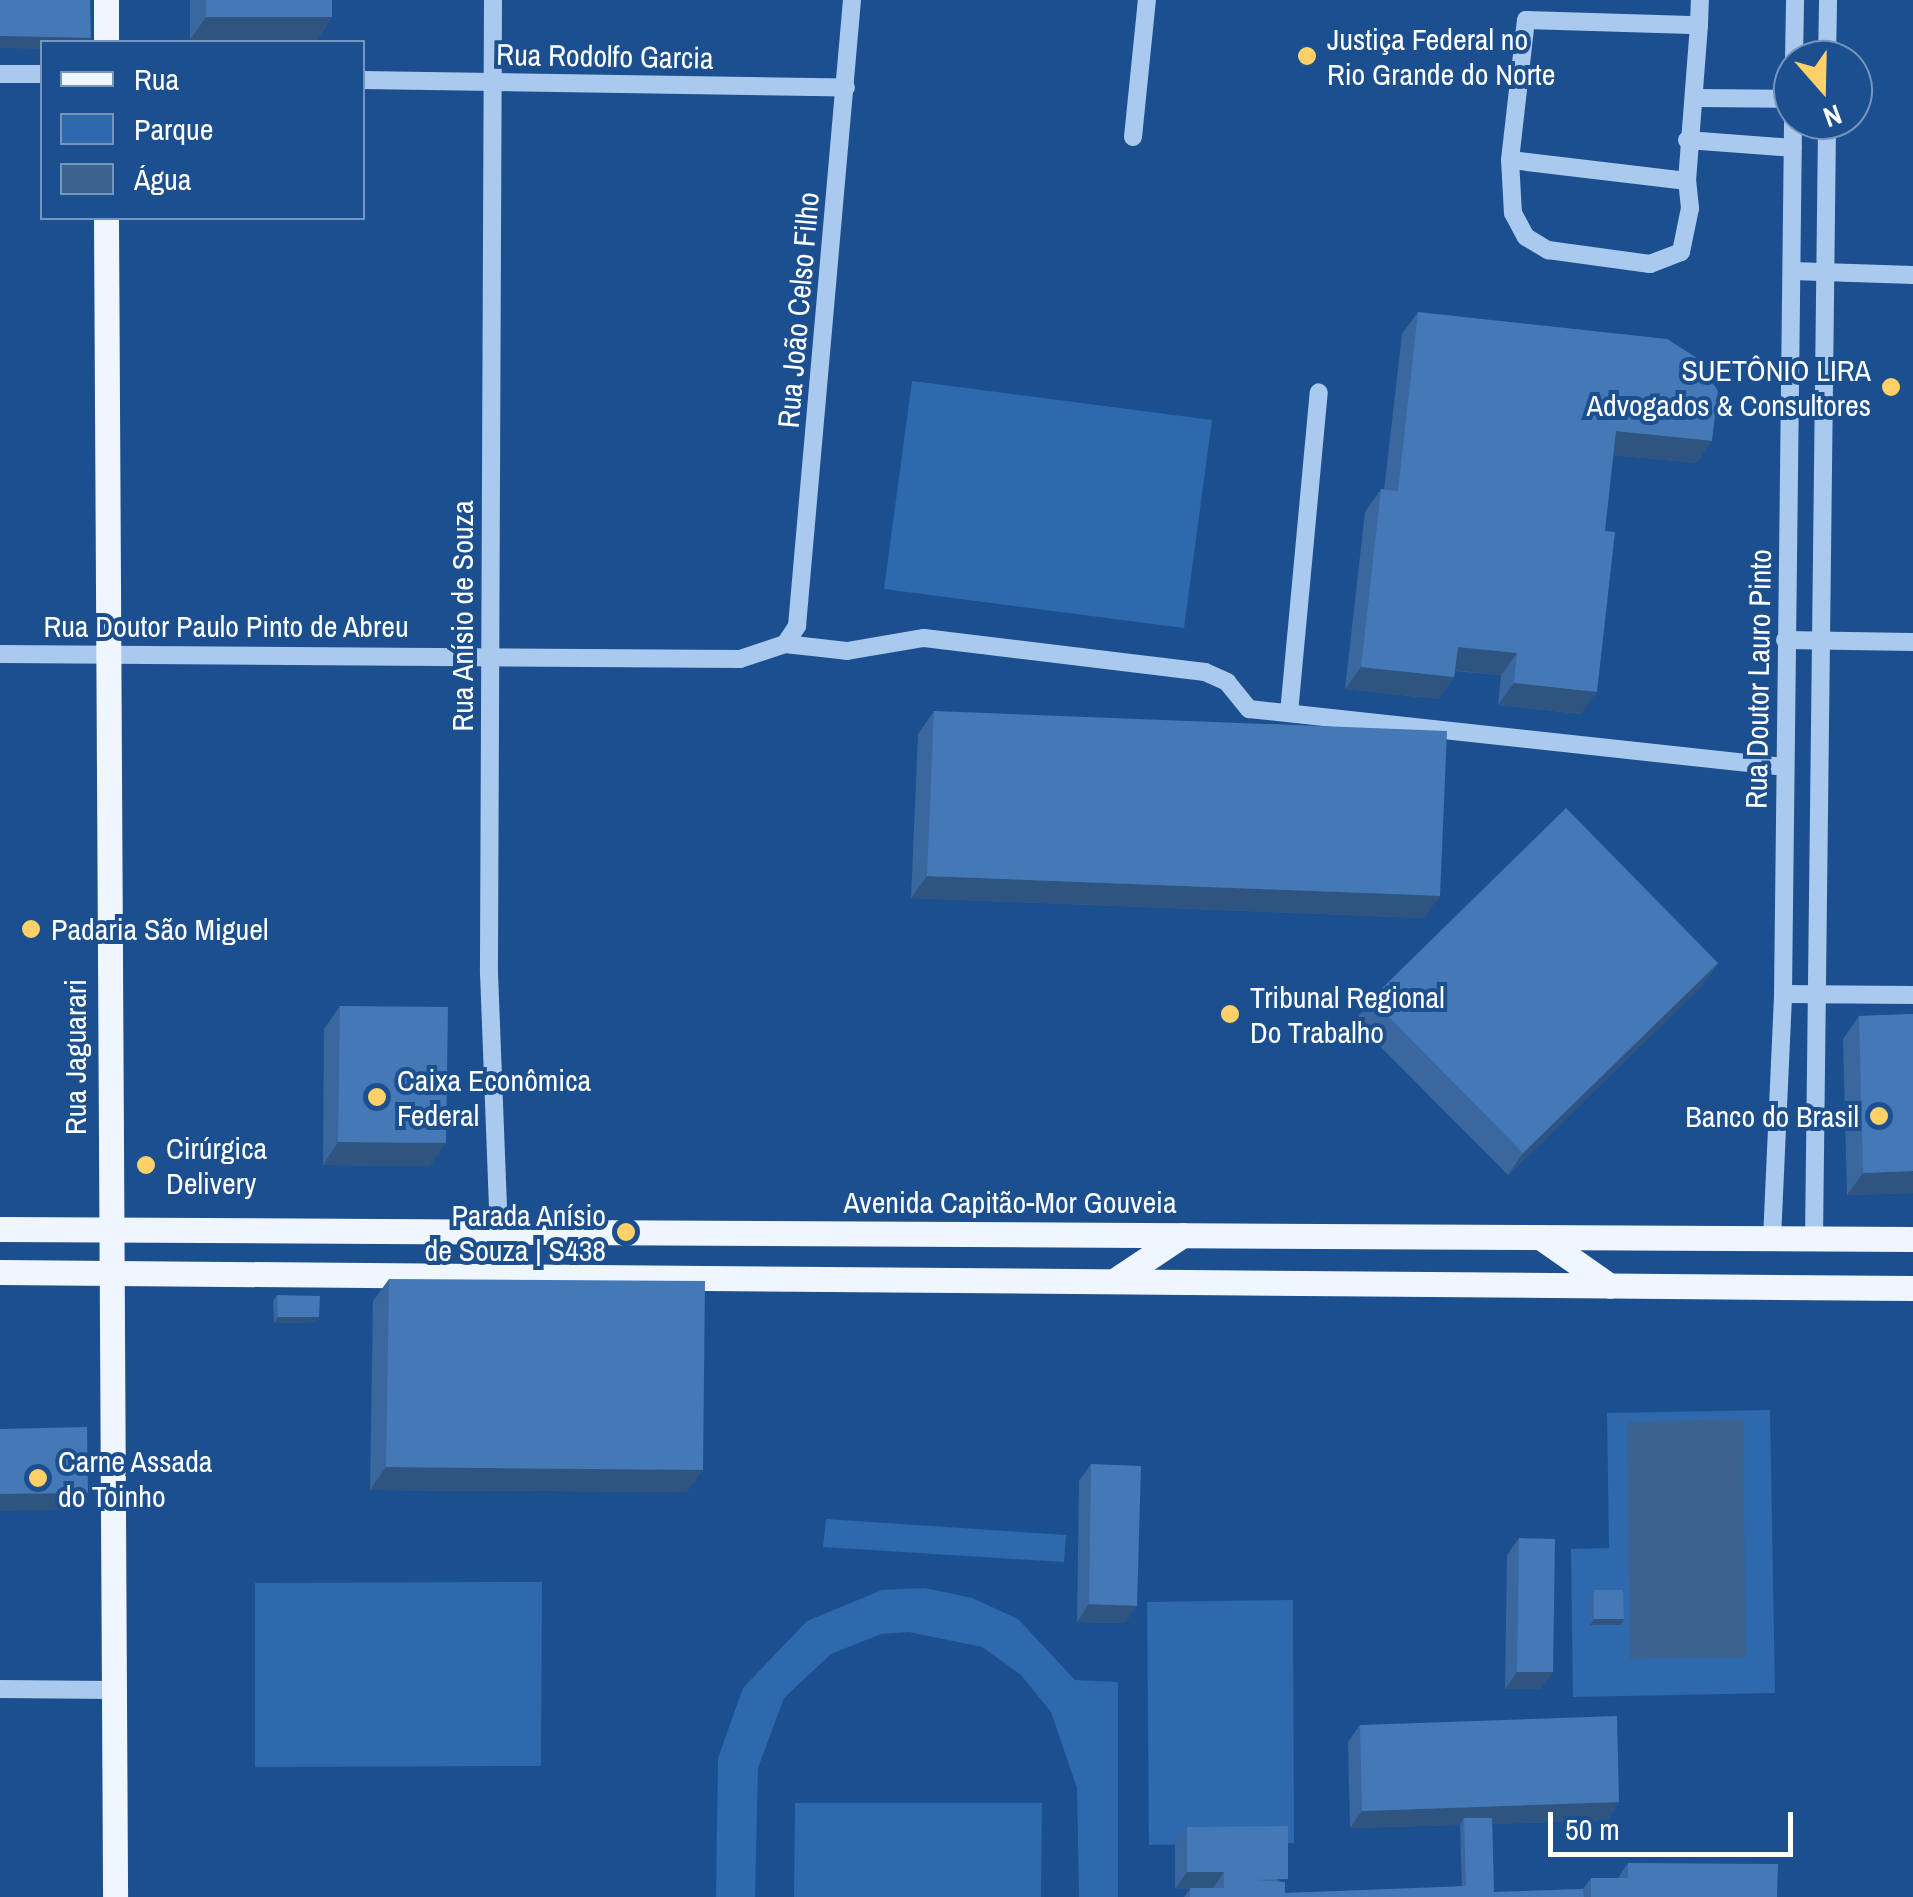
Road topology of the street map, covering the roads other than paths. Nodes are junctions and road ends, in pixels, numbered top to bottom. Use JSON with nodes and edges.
{"nodes":[{"id":1,"x":106,"y":0,"type":"edge"},
{"id":2,"x":493,"y":0,"type":"edge"},
{"id":3,"x":852,"y":0,"type":"edge"},
{"id":4,"x":1147,"y":0,"type":"edge"},
{"id":5,"x":1528,"y":0,"type":"edge"},
{"id":6,"x":1700,"y":0,"type":"edge"},
{"id":7,"x":1795,"y":0,"type":"edge"},
{"id":8,"x":1828,"y":0,"type":"edge"},
{"id":9,"x":1526,"y":20,"type":"junction"},
{"id":10,"x":1699,"y":26,"type":"junction"},
{"id":11,"x":106,"y":40,"type":"edge"},
{"id":12,"x":1794,"y":40,"type":"edge"},
{"id":13,"x":1827,"y":40,"type":"edge"},
{"id":14,"x":0,"y":74,"type":"edge"},
{"id":15,"x":40,"y":74,"type":"edge"},
{"id":16,"x":365,"y":80,"type":"edge"},
{"id":17,"x":492,"y":82,"type":"junction"},
{"id":18,"x":846,"y":88,"type":"junction"},
{"id":19,"x":1698,"y":98,"type":"junction"},
{"id":20,"x":1773,"y":99,"type":"edge"},
{"id":21,"x":1133,"y":137,"type":"dead end"},
{"id":22,"x":1687,"y":140,"type":"junction"},
{"id":23,"x":1793,"y":140,"type":"edge"},
{"id":24,"x":1827,"y":140,"type":"edge"},
{"id":25,"x":1793,"y":148,"type":"junction"},
{"id":26,"x":1510,"y":160,"type":"junction"},
{"id":27,"x":1687,"y":180,"type":"junction"},
{"id":28,"x":106,"y":220,"type":"edge"},
{"id":29,"x":1792,"y":270,"type":"junction"},
{"id":30,"x":1826,"y":272,"type":"junction"},
{"id":31,"x":1913,"y":275,"type":"edge"},
{"id":32,"x":1319,"y":392,"type":"dead end"},
{"id":33,"x":1785,"y":640,"type":"junction"},
{"id":34,"x":1823,"y":642,"type":"junction"},
{"id":35,"x":1913,"y":642,"type":"edge"},
{"id":36,"x":785,"y":644,"type":"junction"},
{"id":37,"x":0,"y":654,"type":"edge"},
{"id":38,"x":107,"y":654,"type":"junction"},
{"id":39,"x":488,"y":654,"type":"junction"},
{"id":40,"x":1289,"y":713,"type":"junction"},
{"id":41,"x":1785,"y":767,"type":"junction"},
{"id":42,"x":1783,"y":994,"type":"junction"},
{"id":43,"x":1820,"y":995,"type":"junction"},
{"id":44,"x":1913,"y":995,"type":"edge"},
{"id":45,"x":0,"y":1229,"type":"edge"},
{"id":46,"x":108,"y":1229,"type":"junction"},
{"id":47,"x":499,"y":1231,"type":"junction"},
{"id":48,"x":1183,"y":1235,"type":"junction"},
{"id":49,"x":1539,"y":1237,"type":"junction"},
{"id":50,"x":1772,"y":1239,"type":"junction"},
{"id":51,"x":1814,"y":1239,"type":"junction"},
{"id":52,"x":1913,"y":1239,"type":"edge"},
{"id":53,"x":0,"y":1272,"type":"edge"},
{"id":54,"x":109,"y":1273,"type":"junction"},
{"id":55,"x":1114,"y":1281,"type":"junction"},
{"id":56,"x":1610,"y":1286,"type":"junction"},
{"id":57,"x":1913,"y":1288,"type":"edge"},
{"id":58,"x":0,"y":1690,"type":"edge"},
{"id":59,"x":113,"y":1690,"type":"junction"},
{"id":60,"x":115,"y":1897,"type":"edge"}],
"edges":[{"from":1,"to":11,"type":"main road"},
{"from":2,"to":17,"type":"street","name":"Rua Anísio de Souza"},
{"from":3,"to":18,"type":"street","name":"Rua João Celso Filho"},
{"from":4,"to":21,"type":"street"},
{"from":5,"to":9,"type":"street"},
{"from":6,"to":10,"type":"street"},
{"from":7,"to":12,"type":"street"},
{"from":8,"to":13,"type":"street"},
{"from":9,"to":10,"type":"street"},
{"from":9,"to":26,"type":"street"},
{"from":10,"to":19,"type":"street"},
{"from":14,"to":15,"type":"street"},
{"from":16,"to":17,"type":"street","name":"Rua Rodolfo Garcia"},
{"from":17,"to":18,"type":"street","name":"Rua Rodolfo Garcia"},
{"from":17,"to":39,"type":"street","name":"Rua Anísio de Souza"},
{"from":18,"to":36,"type":"street","name":"Rua João Celso Filho"},
{"from":19,"to":20,"type":"street"},
{"from":19,"to":22,"type":"street"},
{"from":22,"to":25,"type":"street"},
{"from":22,"to":27,"type":"street"},
{"from":23,"to":25,"type":"street","name":"Rua Doutor Lauro Pinto"},
{"from":24,"to":30,"type":"street"},
{"from":25,"to":29,"type":"street","name":"Rua Doutor Lauro Pinto"},
{"from":26,"to":27,"type":"street"},
{"from":26,"to":27,"type":"street"},
{"from":28,"to":38,"type":"main road","name":"Rua Jaguarari"},
{"from":29,"to":30,"type":"street"},
{"from":29,"to":33,"type":"street","name":"Rua Doutor Lauro Pinto"},
{"from":30,"to":31,"type":"street"},
{"from":30,"to":34,"type":"street"},
{"from":32,"to":40,"type":"street"},
{"from":33,"to":34,"type":"street"},
{"from":33,"to":41,"type":"street","name":"Rua Doutor Lauro Pinto"},
{"from":34,"to":35,"type":"street"},
{"from":34,"to":43,"type":"street"},
{"from":36,"to":39,"type":"street","name":"Rua Doutor Paulo Pinto de Abreu"},
{"from":36,"to":40,"type":"street"},
{"from":37,"to":38,"type":"street","name":"Rua Doutor Paulo Pinto de Abreu"},
{"from":38,"to":39,"type":"street","name":"Rua Doutor Paulo Pinto de Abreu"},
{"from":38,"to":46,"type":"main road","name":"Rua Jaguarari"},
{"from":39,"to":47,"type":"street","name":"Rua Anísio de Souza"},
{"from":40,"to":41,"type":"street"},
{"from":41,"to":42,"type":"street","name":"Rua Doutor Lauro Pinto"},
{"from":42,"to":43,"type":"street"},
{"from":42,"to":50,"type":"street","name":"Rua Doutor Lauro Pinto"},
{"from":43,"to":44,"type":"street"},
{"from":43,"to":51,"type":"street"},
{"from":45,"to":46,"type":"main road","name":"Avenida Capitão-Mor Gouveia"},
{"from":46,"to":47,"type":"main road","name":"Avenida Capitão-Mor Gouveia"},
{"from":46,"to":54,"type":"main road","name":"Rua Jaguarari"},
{"from":47,"to":48,"type":"main road","name":"Avenida Capitão-Mor Gouveia"},
{"from":48,"to":49,"type":"main road","name":"Avenida Capitão-Mor Gouveia"},
{"from":48,"to":55,"type":"main road"},
{"from":49,"to":50,"type":"main road","name":"Avenida Capitão-Mor Gouveia"},
{"from":49,"to":56,"type":"main road"},
{"from":50,"to":51,"type":"main road","name":"Avenida Capitão-Mor Gouveia"},
{"from":51,"to":52,"type":"main road","name":"Avenida Capitão-Mor Gouveia"},
{"from":53,"to":54,"type":"main road"},
{"from":54,"to":55,"type":"main road"},
{"from":54,"to":59,"type":"main road","name":"Rua Jaguarari"},
{"from":55,"to":56,"type":"main road"},
{"from":56,"to":57,"type":"main road"},
{"from":58,"to":59,"type":"street"},
{"from":59,"to":60,"type":"main road","name":"Rua Jaguarari"}]}
